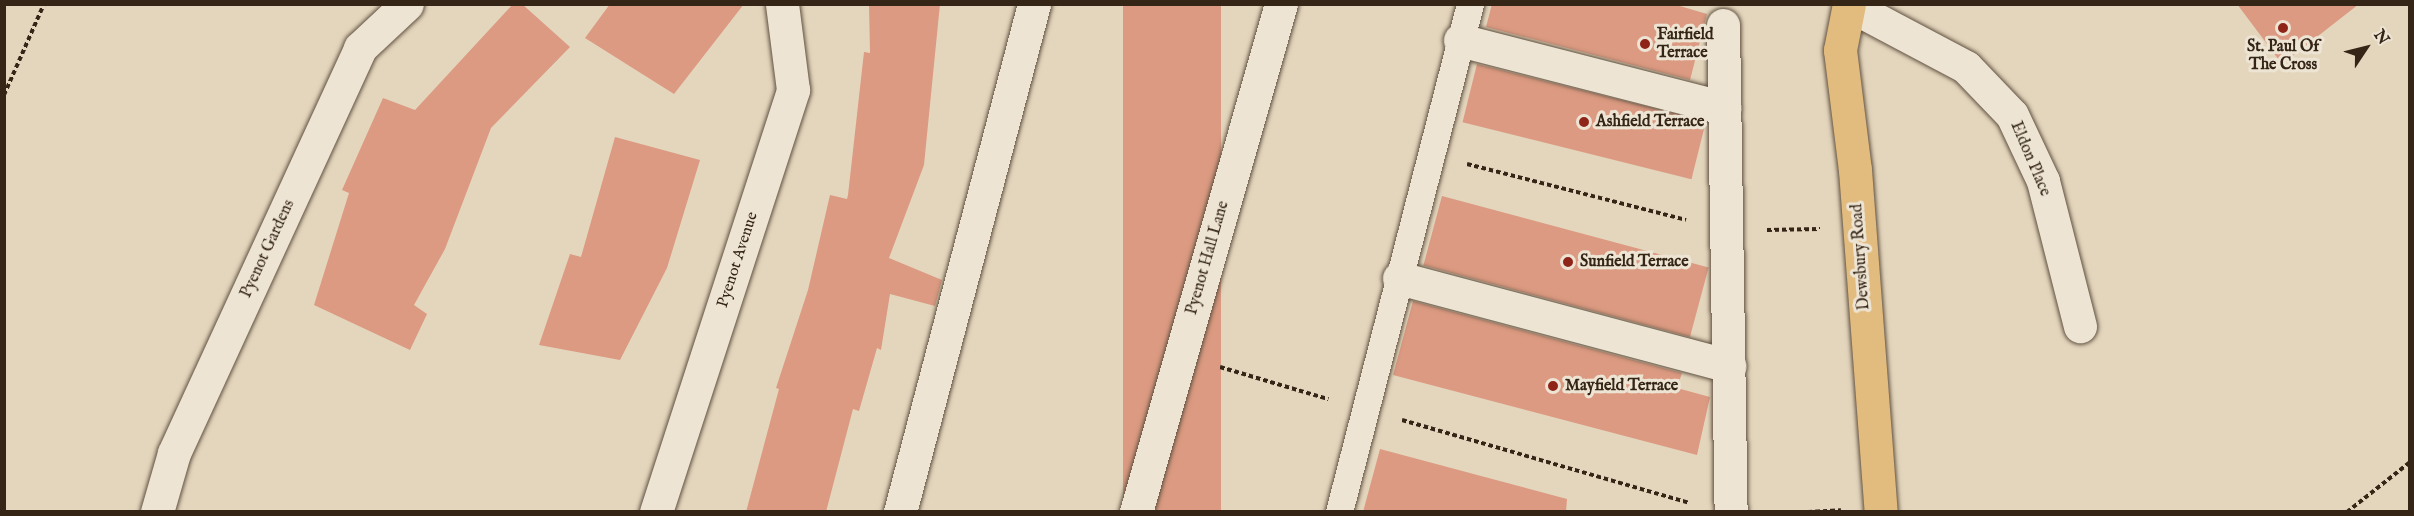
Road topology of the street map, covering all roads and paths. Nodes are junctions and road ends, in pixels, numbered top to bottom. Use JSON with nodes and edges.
{"nodes":[{"id":1,"x":44,"y":4,"type":"edge"},
{"id":2,"x":407,"y":4,"type":"edge"},
{"id":3,"x":782,"y":4,"type":"edge"},
{"id":4,"x":1034,"y":4,"type":"edge"},
{"id":5,"x":1281,"y":4,"type":"edge"},
{"id":6,"x":1470,"y":4,"type":"edge"},
{"id":7,"x":1849,"y":5,"type":"edge"},
{"id":8,"x":1722,"y":25,"type":"dead end"},
{"id":9,"x":1460,"y":40,"type":"junction"},
{"id":10,"x":4,"y":95,"type":"edge"},
{"id":11,"x":1724,"y":108,"type":"junction"},
{"id":12,"x":1431,"y":155,"type":"junction"},
{"id":13,"x":1859,"y":228,"type":"junction"},
{"id":14,"x":1726,"y":231,"type":"junction"},
{"id":15,"x":1399,"y":278,"type":"junction"},
{"id":16,"x":2080,"y":326,"type":"dead end"},
{"id":17,"x":1180,"y":356,"type":"junction"},
{"id":18,"x":1729,"y":366,"type":"junction"},
{"id":19,"x":1365,"y":410,"type":"junction"},
{"id":20,"x":2409,"y":462,"type":"edge"},
{"id":21,"x":1695,"y":505,"type":"dead end"},
{"id":22,"x":157,"y":512,"type":"edge"},
{"id":23,"x":656,"y":512,"type":"edge"},
{"id":24,"x":900,"y":512,"type":"edge"},
{"id":25,"x":1136,"y":512,"type":"edge"},
{"id":26,"x":1339,"y":512,"type":"edge"},
{"id":27,"x":1731,"y":512,"type":"edge"},
{"id":28,"x":1881,"y":512,"type":"edge"},
{"id":29,"x":2347,"y":512,"type":"edge"}],
"edges":[{"from":1,"to":10,"type":"path"},
{"from":2,"to":22,"type":"street","name":"Pyenot Gardens"},
{"from":3,"to":23,"type":"street","name":"Pyenot Avenue"},
{"from":4,"to":24,"type":"street"},
{"from":5,"to":17,"type":"street","name":"Pyenot Hall Lane"},
{"from":6,"to":9,"type":"lane"},
{"from":7,"to":13,"type":"main road","name":"Dewsbury Road"},
{"from":7,"to":16,"type":"street","name":"Eldon Place"},
{"from":8,"to":11,"type":"street"},
{"from":9,"to":11,"type":"street"},
{"from":9,"to":12,"type":"lane"},
{"from":11,"to":14,"type":"street"},
{"from":12,"to":14,"type":"path"},
{"from":12,"to":15,"type":"lane"},
{"from":13,"to":14,"type":"path"},
{"from":13,"to":28,"type":"main road","name":"Dewsbury Road"},
{"from":14,"to":18,"type":"street"},
{"from":15,"to":18,"type":"street"},
{"from":15,"to":19,"type":"lane"},
{"from":17,"to":19,"type":"path"},
{"from":17,"to":25,"type":"street","name":"Pyenot Hall Lane"},
{"from":18,"to":27,"type":"street"},
{"from":19,"to":21,"type":"path"},
{"from":19,"to":26,"type":"lane"},
{"from":20,"to":29,"type":"path"}]}
